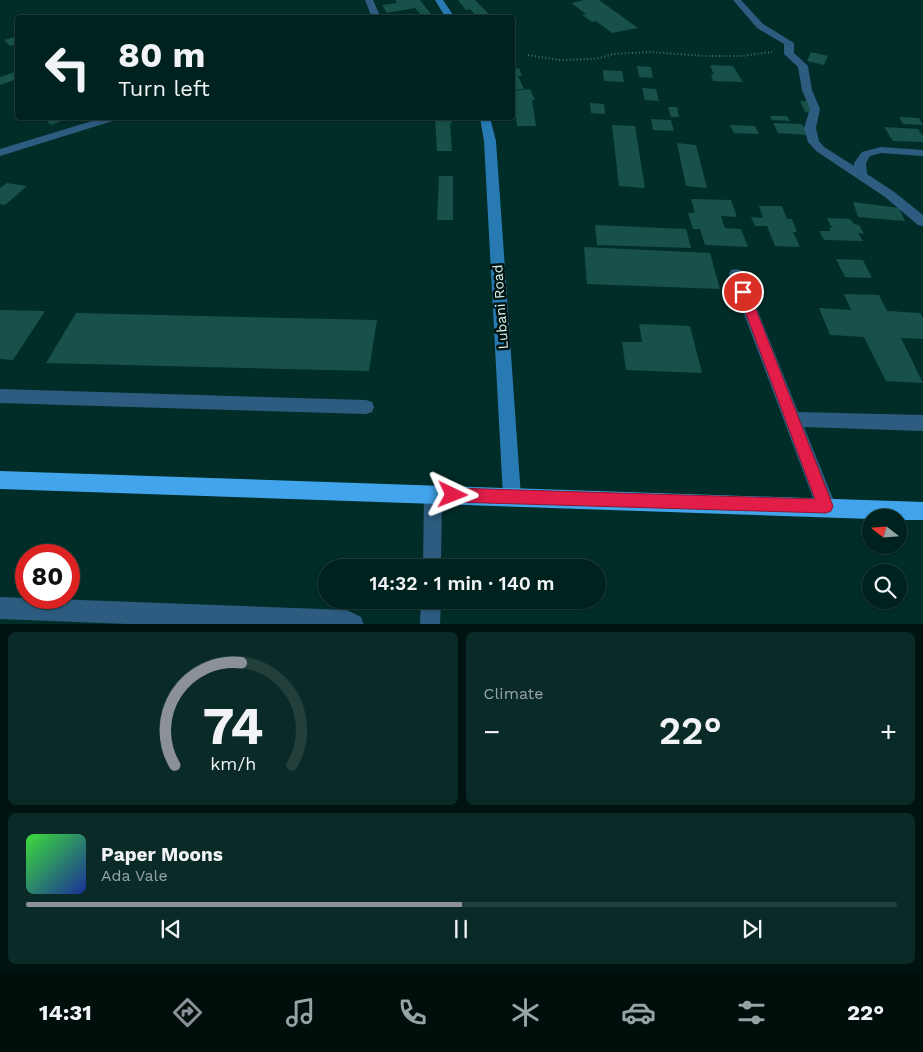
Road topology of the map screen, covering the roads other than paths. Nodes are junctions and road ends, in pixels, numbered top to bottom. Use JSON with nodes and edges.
{"nodes":[{"id":1,"x":369,"y":0,"type":"edge"},
{"id":2,"x":439,"y":0,"type":"edge"},
{"id":3,"x":736,"y":0,"type":"edge"},
{"id":4,"x":376,"y":15,"type":"edge"},
{"id":5,"x":449,"y":15,"type":"edge"},
{"id":6,"x":106,"y":120,"type":"edge"},
{"id":7,"x":485,"y":120,"type":"edge"},
{"id":8,"x":0,"y":153,"type":"edge"},
{"id":9,"x":923,"y":153,"type":"edge"},
{"id":10,"x":861,"y":175,"type":"junction"},
{"id":11,"x":923,"y":222,"type":"edge"},
{"id":12,"x":736,"y":274,"type":"dead end"},
{"id":13,"x":0,"y":396,"type":"edge"},
{"id":14,"x":366,"y":408,"type":"dead end"},
{"id":15,"x":792,"y":418,"type":"junction"},
{"id":16,"x":923,"y":423,"type":"edge"},
{"id":17,"x":0,"y":480,"type":"edge"},
{"id":18,"x":433,"y":495,"type":"junction"},
{"id":19,"x":512,"y":497,"type":"junction"},
{"id":20,"x":826,"y":506,"type":"junction"},
{"id":21,"x":923,"y":511,"type":"edge"},
{"id":22,"x":432,"y":559,"type":"edge"},
{"id":23,"x":0,"y":608,"type":"edge"},
{"id":24,"x":431,"y":609,"type":"edge"},
{"id":25,"x":353,"y":624,"type":"edge"},
{"id":26,"x":430,"y":624,"type":"edge"}],
"edges":[{"from":1,"to":4,"type":"street"},
{"from":2,"to":5,"type":"street"},
{"from":3,"to":10,"type":"street"},
{"from":6,"to":8,"type":"street"},
{"from":7,"to":19,"type":"street","name":"Lubani Road"},
{"from":9,"to":10,"type":"street"},
{"from":10,"to":11,"type":"street"},
{"from":12,"to":15,"type":"street"},
{"from":13,"to":14,"type":"lane"},
{"from":15,"to":16,"type":"street"},
{"from":15,"to":20,"type":"street"},
{"from":17,"to":18,"type":"highway"},
{"from":18,"to":19,"type":"highway"},
{"from":18,"to":22,"type":"lane"},
{"from":19,"to":20,"type":"highway"},
{"from":20,"to":21,"type":"highway"},
{"from":23,"to":25,"type":"street"},
{"from":24,"to":26,"type":"lane"}]}
